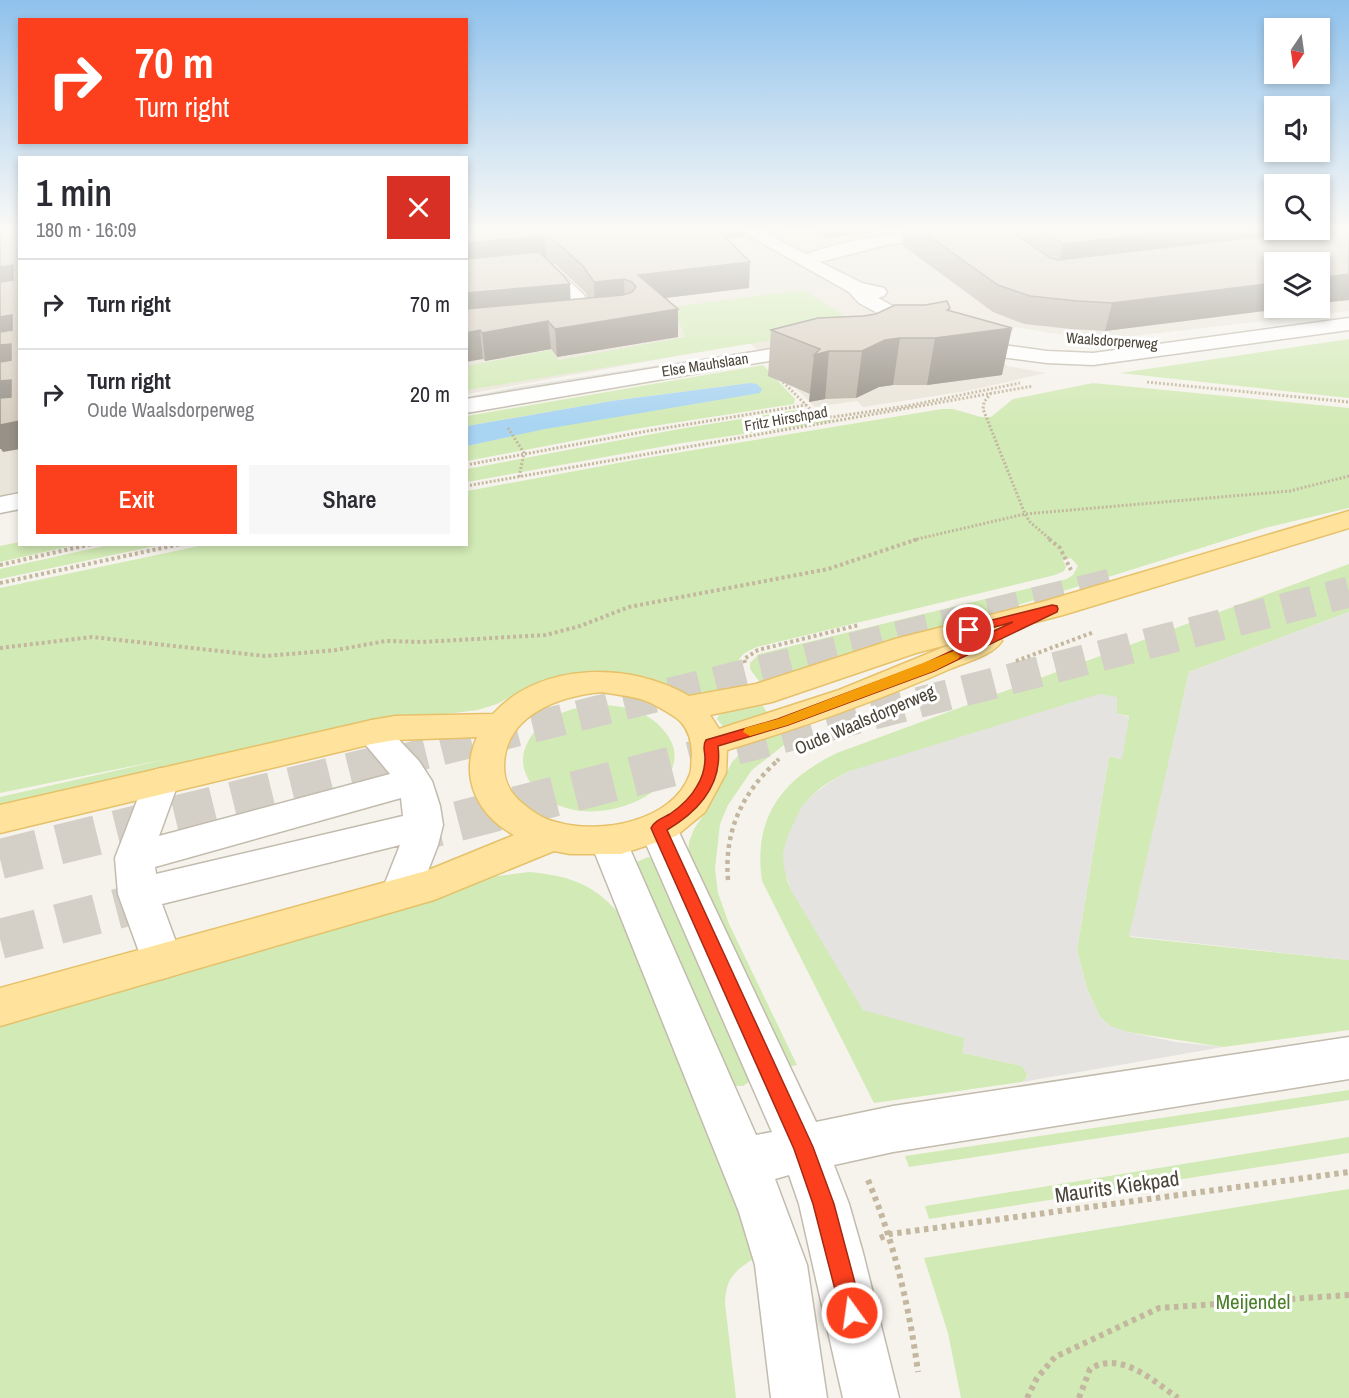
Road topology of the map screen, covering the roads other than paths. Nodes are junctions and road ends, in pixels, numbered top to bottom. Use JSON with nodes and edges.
{"nodes":[{"id":1,"x":572,"y":294,"type":"edge"},
{"id":2,"x":862,"y":294,"type":"edge"},
{"id":3,"x":885,"y":294,"type":"edge"},
{"id":4,"x":576,"y":298,"type":"junction"},
{"id":5,"x":554,"y":300,"type":"edge"},
{"id":6,"x":566,"y":319,"type":"edge"},
{"id":7,"x":942,"y":320,"type":"junction"},
{"id":8,"x":1349,"y":324,"type":"edge"},
{"id":9,"x":916,"y":326,"type":"junction"},
{"id":10,"x":888,"y":334,"type":"edge"},
{"id":11,"x":834,"y":345,"type":"edge"},
{"id":12,"x":1124,"y":353,"type":"junction"},
{"id":13,"x":1019,"y":356,"type":"junction"},
{"id":14,"x":468,"y":406,"type":"edge"},
{"id":15,"x":18,"y":501,"type":"edge"},
{"id":16,"x":0,"y":505,"type":"edge"},
{"id":17,"x":1349,"y":519,"type":"edge"},
{"id":18,"x":1052,"y":609,"type":"junction"},
{"id":19,"x":687,"y":708,"type":"junction"},
{"id":20,"x":500,"y":725,"type":"junction"},
{"id":21,"x":372,"y":732,"type":"junction"},
{"id":22,"x":711,"y":743,"type":"junction"},
{"id":23,"x":161,"y":781,"type":"junction"},
{"id":24,"x":414,"y":781,"type":"junction"},
{"id":25,"x":0,"y":819,"type":"edge"},
{"id":26,"x":424,"y":825,"type":"junction"},
{"id":27,"x":658,"y":828,"type":"junction"},
{"id":28,"x":551,"y":836,"type":"junction"},
{"id":29,"x":609,"y":841,"type":"junction"},
{"id":30,"x":136,"y":876,"type":"junction"},
{"id":31,"x":401,"y":893,"type":"junction"},
{"id":32,"x":162,"y":961,"type":"junction"},
{"id":33,"x":0,"y":1007,"type":"edge"},
{"id":34,"x":1349,"y":1058,"type":"edge"},
{"id":35,"x":803,"y":1147,"type":"junction"},
{"id":36,"x":742,"y":1162,"type":"junction"},
{"id":37,"x":800,"y":1398,"type":"edge"},
{"id":38,"x":871,"y":1398,"type":"edge"}],
"edges":[{"from":1,"to":4,"type":"street"},
{"from":2,"to":9,"type":"street","name":"Waalsdorperweg"},
{"from":3,"to":7,"type":"street","name":"Waalsdorperweg"},
{"from":4,"to":5,"type":"street"},
{"from":4,"to":6,"type":"street"},
{"from":7,"to":9,"type":"street"},
{"from":7,"to":13,"type":"street","name":"Waalsdorperweg"},
{"from":8,"to":12,"type":"street","name":"Waalsdorperweg"},
{"from":9,"to":10,"type":"street"},
{"from":9,"to":13,"type":"street","name":"Waalsdorperweg"},
{"from":11,"to":14,"type":"street","name":"Else Mauhslaan"},
{"from":12,"to":13,"type":"street","name":"Waalsdorperweg"},
{"from":12,"to":13,"type":"street","name":"Waalsdorperweg"},
{"from":15,"to":16,"type":"street"},
{"from":17,"to":18,"type":"main road","name":"Oude Waalsdorperweg"},
{"from":18,"to":19,"type":"main road","name":"Oude Waalsdorperweg"},
{"from":18,"to":22,"type":"main road","name":"Oude Waalsdorperweg"},
{"from":19,"to":20,"type":"main road"},
{"from":19,"to":22,"type":"main road"},
{"from":20,"to":21,"type":"main road"},
{"from":20,"to":28,"type":"main road"},
{"from":21,"to":23,"type":"main road"},
{"from":21,"to":24,"type":"street"},
{"from":22,"to":27,"type":"main road"},
{"from":23,"to":25,"type":"main road"},
{"from":23,"to":30,"type":"street"},
{"from":24,"to":26,"type":"street"},
{"from":24,"to":30,"type":"street"},
{"from":26,"to":30,"type":"street"},
{"from":26,"to":31,"type":"street"},
{"from":27,"to":29,"type":"main road"},
{"from":27,"to":35,"type":"street"},
{"from":28,"to":29,"type":"main road"},
{"from":28,"to":31,"type":"main road"},
{"from":29,"to":36,"type":"street"},
{"from":30,"to":32,"type":"street"},
{"from":31,"to":32,"type":"main road"},
{"from":32,"to":33,"type":"main road"},
{"from":34,"to":35,"type":"street"},
{"from":35,"to":36,"type":"street"},
{"from":35,"to":38,"type":"street"},
{"from":36,"to":37,"type":"street"}]}
